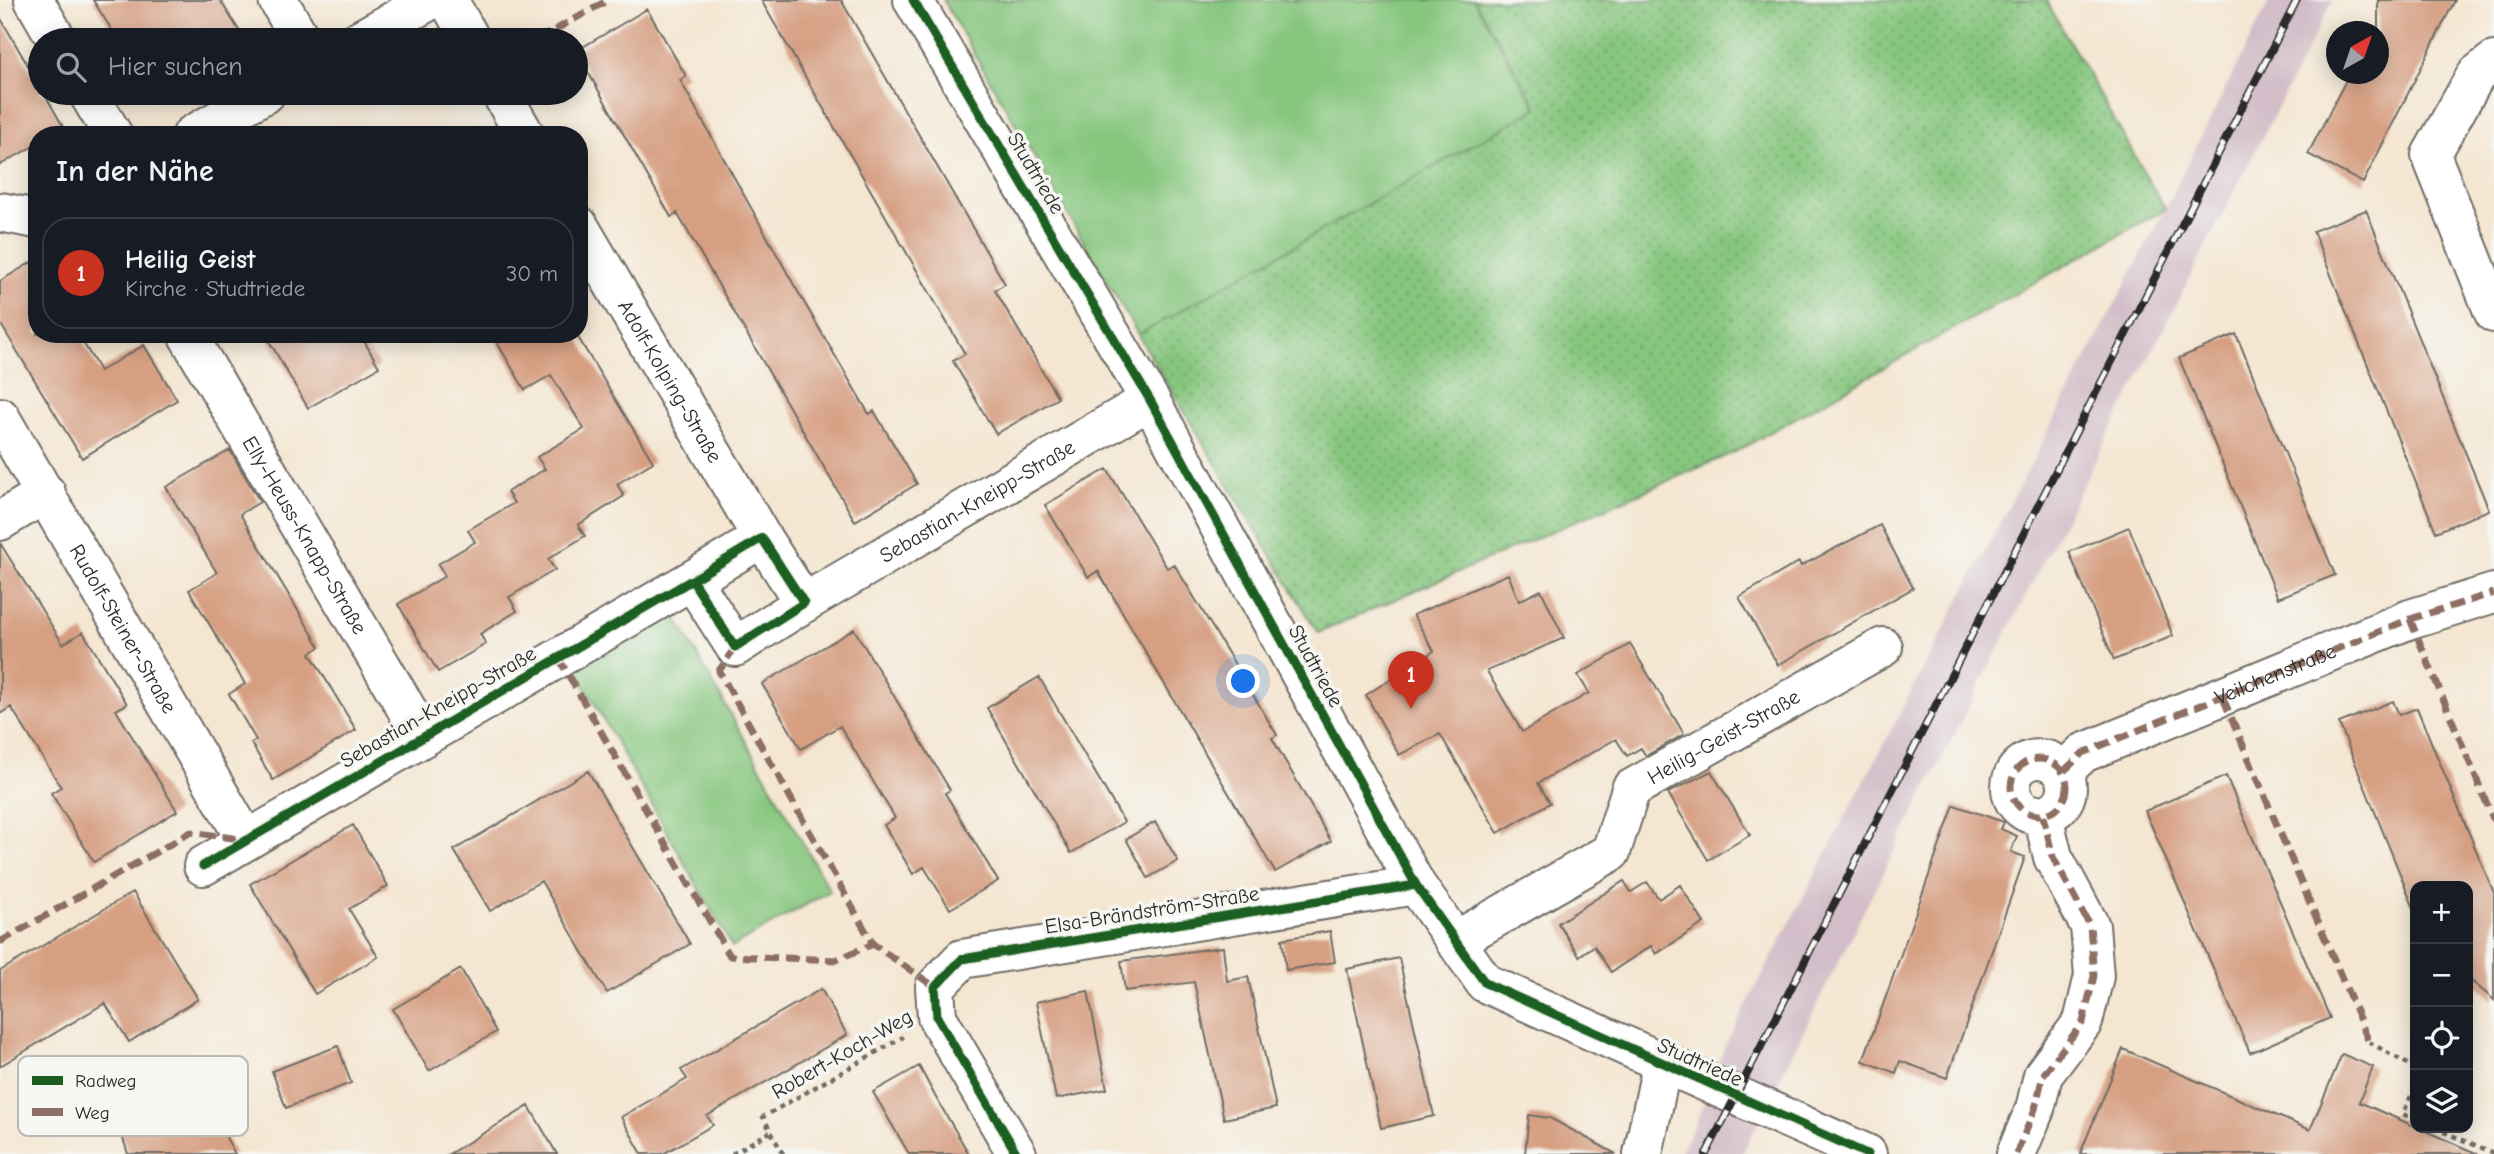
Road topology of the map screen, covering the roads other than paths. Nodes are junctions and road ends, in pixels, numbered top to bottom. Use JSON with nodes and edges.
{"nodes":[{"id":1,"x":34,"y":0,"type":"edge"},
{"id":2,"x":278,"y":0,"type":"edge"},
{"id":3,"x":431,"y":0,"type":"edge"},
{"id":4,"x":448,"y":0,"type":"edge"},
{"id":5,"x":913,"y":0,"type":"edge"},
{"id":6,"x":51,"y":28,"type":"edge"},
{"id":7,"x":295,"y":28,"type":"edge"},
{"id":8,"x":381,"y":28,"type":"edge"},
{"id":9,"x":464,"y":28,"type":"edge"},
{"id":10,"x":2494,"y":61,"type":"edge"},
{"id":11,"x":95,"y":105,"type":"edge"},
{"id":12,"x":245,"y":105,"type":"edge"},
{"id":13,"x":508,"y":105,"type":"edge"},
{"id":14,"x":108,"y":126,"type":"edge"},
{"id":15,"x":208,"y":126,"type":"edge"},
{"id":16,"x":521,"y":126,"type":"edge"},
{"id":17,"x":0,"y":212,"type":"edge"},
{"id":18,"x":28,"y":217,"type":"edge"},
{"id":19,"x":588,"y":241,"type":"edge"},
{"id":20,"x":2494,"y":313,"type":"edge"},
{"id":21,"x":192,"y":343,"type":"edge"},
{"id":22,"x":1150,"y":400,"type":"junction"},
{"id":23,"x":0,"y":417,"type":"edge"},
{"id":24,"x":46,"y":493,"type":"junction"},
{"id":25,"x":0,"y":521,"type":"edge"},
{"id":26,"x":762,"y":538,"type":"junction"},
{"id":27,"x":692,"y":580,"type":"junction"},
{"id":28,"x":2494,"y":593,"type":"edge"},
{"id":29,"x":804,"y":603,"type":"junction"},
{"id":30,"x":1883,"y":647,"type":"dead end"},
{"id":31,"x":423,"y":737,"type":"junction"},
{"id":32,"x":2064,"y":771,"type":"junction"},
{"id":33,"x":2043,"y":816,"type":"junction"},
{"id":34,"x":246,"y":840,"type":"junction"},
{"id":35,"x":202,"y":866,"type":"dead end"},
{"id":36,"x":1416,"y":885,"type":"junction"},
{"id":37,"x":1455,"y":941,"type":"junction"},
{"id":38,"x":1662,"y":1065,"type":"junction"},
{"id":39,"x":1017,"y":1154,"type":"edge"},
{"id":40,"x":1643,"y":1154,"type":"edge"},
{"id":41,"x":1867,"y":1154,"type":"edge"},
{"id":42,"x":2016,"y":1154,"type":"edge"}],
"edges":[{"from":1,"to":6,"type":"street"},
{"from":2,"to":7,"type":"street"},
{"from":3,"to":8,"type":"street"},
{"from":4,"to":9,"type":"street"},
{"from":5,"to":22,"type":"street","name":"Studtriede"},
{"from":10,"to":20,"type":"street"},
{"from":11,"to":14,"type":"street"},
{"from":12,"to":15,"type":"street"},
{"from":13,"to":16,"type":"street"},
{"from":17,"to":18,"type":"street"},
{"from":19,"to":26,"type":"street","name":"Adolf-Kolping-Straße"},
{"from":21,"to":31,"type":"street","name":"Elly-Heuss-Knapp-Straße"},
{"from":22,"to":29,"type":"street","name":"Sebastian-Kneipp-Straße"},
{"from":22,"to":36,"type":"street","name":"Studtriede"},
{"from":23,"to":24,"type":"street","name":"Rudolf-Steiner-Straße"},
{"from":24,"to":25,"type":"street"},
{"from":24,"to":34,"type":"street","name":"Rudolf-Steiner-Straße"},
{"from":26,"to":27,"type":"street","name":"Sebastian-Kneipp-Straße"},
{"from":26,"to":29,"type":"street"},
{"from":27,"to":29,"type":"street","name":"Sebastian-Kneipp-Straße"},
{"from":27,"to":31,"type":"street","name":"Sebastian-Kneipp-Straße"},
{"from":28,"to":32,"type":"street","name":"Veilchenstraße"},
{"from":30,"to":37,"type":"street","name":"Heilig-Geist-Straße"},
{"from":31,"to":34,"type":"street","name":"Sebastian-Kneipp-Straße"},
{"from":32,"to":33,"type":"street"},
{"from":32,"to":33,"type":"street"},
{"from":33,"to":42,"type":"street"},
{"from":34,"to":35,"type":"street","name":"Sebastian-Kneipp-Straße"},
{"from":36,"to":37,"type":"street","name":"Studtriede"},
{"from":36,"to":39,"type":"street","name":"Elsa-Brändström-Straße"},
{"from":37,"to":38,"type":"street","name":"Studtriede"},
{"from":38,"to":40,"type":"street"},
{"from":38,"to":41,"type":"street","name":"Studtriede"}]}
